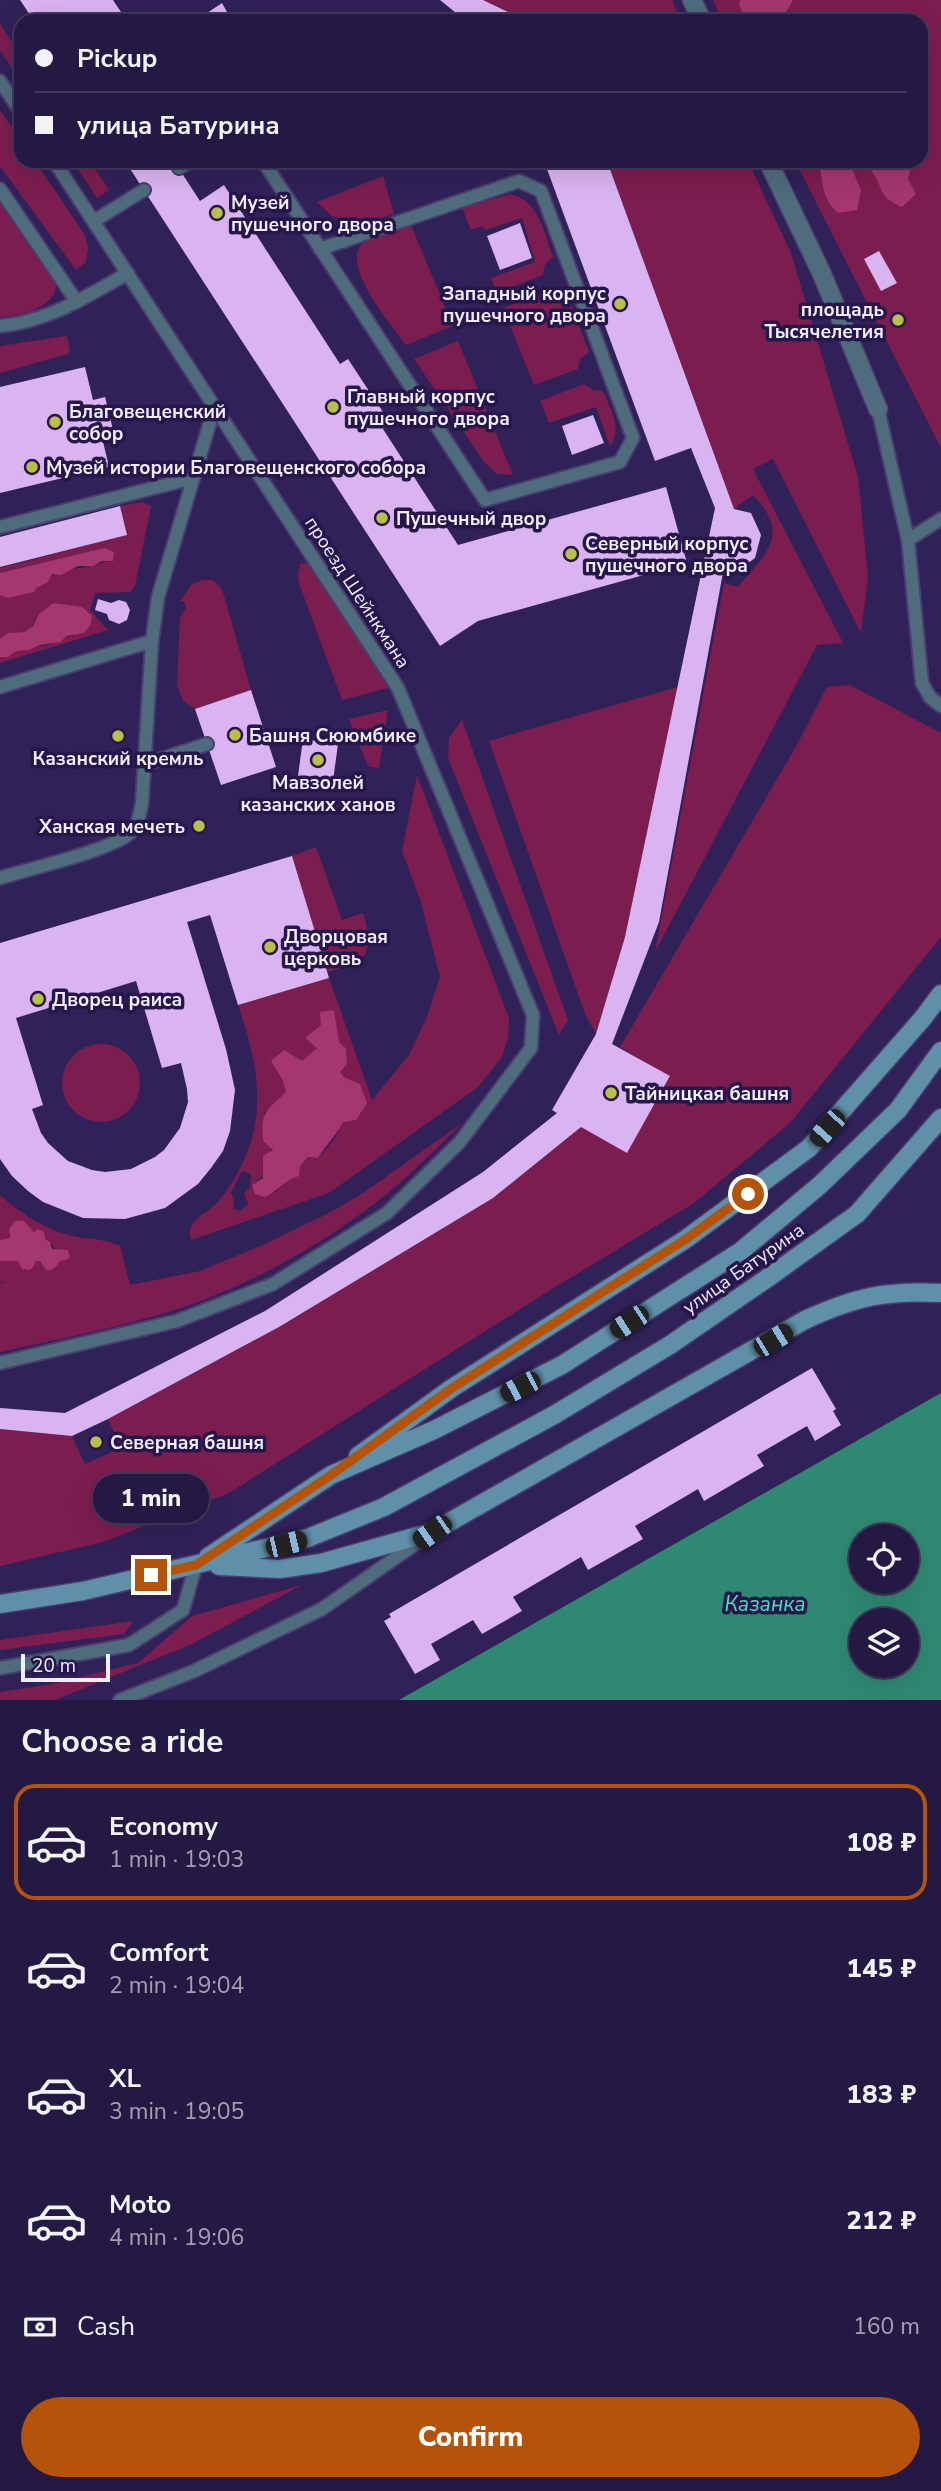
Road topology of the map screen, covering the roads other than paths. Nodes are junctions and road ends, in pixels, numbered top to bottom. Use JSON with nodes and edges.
{"nodes":[{"id":1,"x":0,"y":81,"type":"edge"},
{"id":2,"x":14,"y":102,"type":"edge"},
{"id":3,"x":59,"y":168,"type":"edge"},
{"id":4,"x":268,"y":168,"type":"edge"},
{"id":5,"x":771,"y":168,"type":"edge"},
{"id":6,"x":0,"y":189,"type":"edge"},
{"id":7,"x":144,"y":191,"type":"dead end"},
{"id":8,"x":94,"y":221,"type":"junction"},
{"id":9,"x":320,"y":249,"type":"junction"},
{"id":10,"x":128,"y":273,"type":"junction"},
{"id":11,"x":77,"y":302,"type":"junction"},
{"id":12,"x":0,"y":326,"type":"edge"},
{"id":13,"x":214,"y":409,"type":"junction"},
{"id":14,"x":878,"y":409,"type":"joint"},
{"id":15,"x":193,"y":478,"type":"junction"},
{"id":16,"x":941,"y":519,"type":"edge"},
{"id":17,"x":0,"y":527,"type":"edge"},
{"id":18,"x":908,"y":540,"type":"junction"},
{"id":19,"x":152,"y":641,"type":"junction"},
{"id":20,"x":0,"y":687,"type":"edge"},
{"id":21,"x":941,"y":705,"type":"edge"},
{"id":22,"x":207,"y":744,"type":"dead end"},
{"id":23,"x":145,"y":764,"type":"junction"},
{"id":24,"x":0,"y":877,"type":"edge"},
{"id":25,"x":941,"y":994,"type":"edge"},
{"id":26,"x":941,"y":1051,"type":"edge"},
{"id":27,"x":941,"y":1118,"type":"edge"},
{"id":28,"x":941,"y":1293,"type":"edge"},
{"id":29,"x":0,"y":1363,"type":"edge"},
{"id":30,"x":331,"y":1475,"type":"junction"},
{"id":31,"x":432,"y":1532,"type":"junction"},
{"id":32,"x":196,"y":1565,"type":"junction"},
{"id":33,"x":0,"y":1604,"type":"edge"},
{"id":34,"x":0,"y":1668,"type":"edge"},
{"id":35,"x":120,"y":1700,"type":"edge"}],
"edges":[{"from":1,"to":2,"type":"lane"},
{"from":3,"to":8,"type":"lane","name":"проезд Шейнкмана"},
{"from":4,"to":9,"type":"lane"},
{"from":5,"to":14,"type":"street"},
{"from":6,"to":11,"type":"lane"},
{"from":7,"to":8,"type":"lane"},
{"from":8,"to":10,"type":"lane","name":"проезд Шейнкмана"},
{"from":9,"to":9,"type":"lane"},
{"from":10,"to":11,"type":"lane"},
{"from":10,"to":13,"type":"lane","name":"проезд Шейнкмана"},
{"from":11,"to":12,"type":"lane"},
{"from":13,"to":15,"type":"lane"},
{"from":13,"to":29,"type":"lane","name":"проезд Шейнкмана"},
{"from":14,"to":18,"type":"lane"},
{"from":15,"to":17,"type":"lane"},
{"from":15,"to":19,"type":"lane"},
{"from":16,"to":18,"type":"lane"},
{"from":18,"to":21,"type":"lane"},
{"from":19,"to":20,"type":"lane"},
{"from":19,"to":23,"type":"lane"},
{"from":22,"to":23,"type":"lane"},
{"from":23,"to":24,"type":"lane"},
{"from":25,"to":30,"type":"main road"},
{"from":26,"to":30,"type":"main road","name":"улица Батурина"},
{"from":27,"to":32,"type":"main road","name":"улица Батурина"},
{"from":28,"to":31,"type":"main road"},
{"from":30,"to":32,"type":"main road","name":"улица Батурина"},
{"from":31,"to":32,"type":"main road"},
{"from":31,"to":35,"type":"lane"},
{"from":32,"to":33,"type":"main road","name":"улица Батурина"},
{"from":32,"to":34,"type":"lane"}]}
